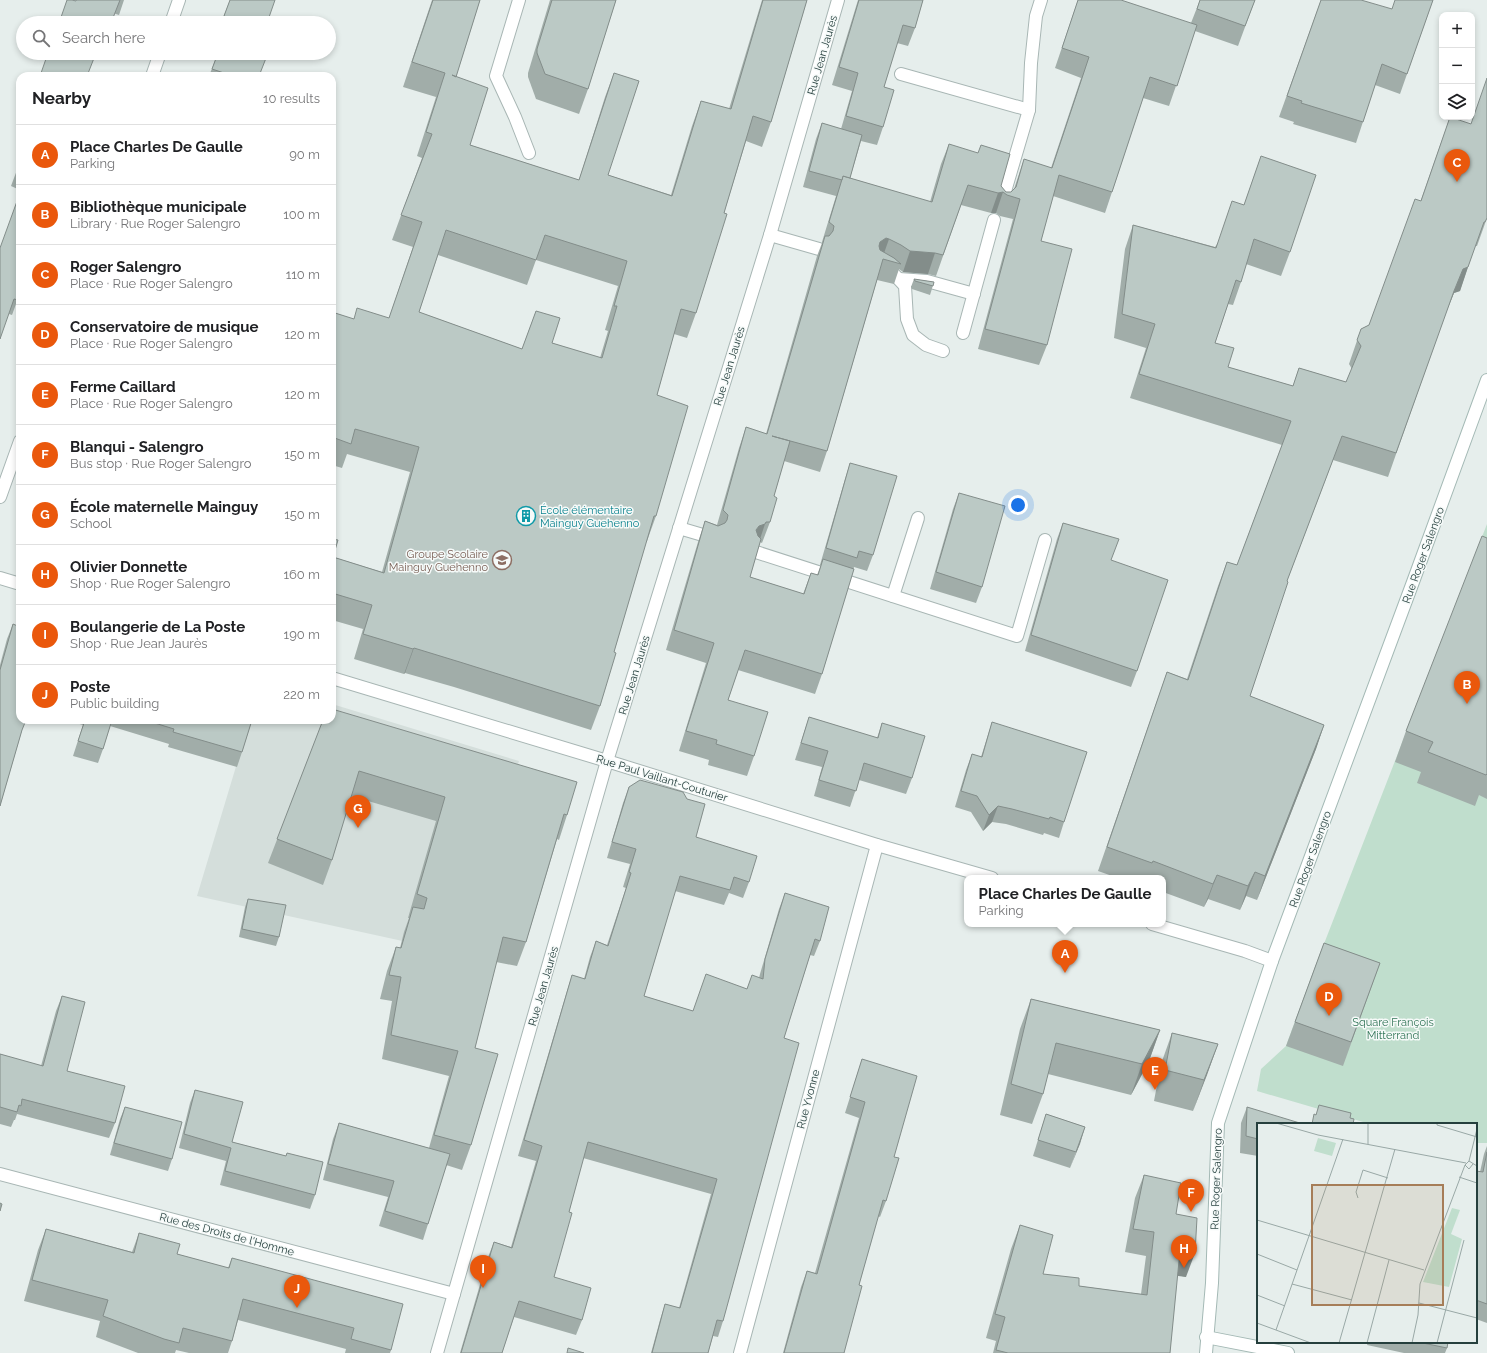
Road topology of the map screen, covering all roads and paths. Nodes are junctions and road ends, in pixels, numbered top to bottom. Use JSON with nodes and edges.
{"nodes":[{"id":1,"x":179,"y":0,"type":"edge"},
{"id":2,"x":519,"y":0,"type":"edge"},
{"id":3,"x":838,"y":0,"type":"edge"},
{"id":4,"x":1041,"y":0,"type":"edge"},
{"id":5,"x":173,"y":16,"type":"edge"},
{"id":6,"x":158,"y":60,"type":"edge"},
{"id":7,"x":153,"y":72,"type":"edge"},
{"id":8,"x":900,"y":74,"type":"dead end"},
{"id":9,"x":1029,"y":110,"type":"junction"},
{"id":10,"x":529,"y":153,"type":"dead end"},
{"id":11,"x":1001,"y":205,"type":"edge"},
{"id":12,"x":994,"y":220,"type":"dead end"},
{"id":13,"x":770,"y":235,"type":"junction"},
{"id":14,"x":819,"y":249,"type":"dead end"},
{"id":15,"x":879,"y":266,"type":"edge"},
{"id":16,"x":899,"y":279,"type":"junction"},
{"id":17,"x":974,"y":294,"type":"junction"},
{"id":18,"x":963,"y":332,"type":"dead end"},
{"id":19,"x":944,"y":351,"type":"dead end"},
{"id":20,"x":1487,"y":380,"type":"edge"},
{"id":21,"x":16,"y":452,"type":"edge"},
{"id":22,"x":0,"y":497,"type":"edge"},
{"id":23,"x":918,"y":518,"type":"dead end"},
{"id":24,"x":679,"y":528,"type":"junction"},
{"id":25,"x":713,"y":538,"type":"edge"},
{"id":26,"x":1045,"y":540,"type":"dead end"},
{"id":27,"x":756,"y":552,"type":"edge"},
{"id":28,"x":0,"y":578,"type":"edge"},
{"id":29,"x":16,"y":583,"type":"edge"},
{"id":30,"x":893,"y":596,"type":"junction"},
{"id":31,"x":336,"y":679,"type":"edge"},
{"id":32,"x":607,"y":761,"type":"junction"},
{"id":33,"x":876,"y":845,"type":"junction"},
{"id":34,"x":981,"y":875,"type":"edge"},
{"id":35,"x":1162,"y":927,"type":"edge"},
{"id":36,"x":1272,"y":961,"type":"junction"},
{"id":37,"x":0,"y":1174,"type":"edge"},
{"id":38,"x":454,"y":1294,"type":"junction"},
{"id":39,"x":1206,"y":1337,"type":"junction"},
{"id":40,"x":437,"y":1353,"type":"edge"},
{"id":41,"x":740,"y":1353,"type":"edge"},
{"id":42,"x":1206,"y":1353,"type":"edge"},
{"id":43,"x":1288,"y":1353,"type":"edge"}],
"edges":[{"from":1,"to":5,"type":"street"},
{"from":2,"to":10,"type":"street"},
{"from":3,"to":13,"type":"street","name":"Rue Jean Jaurès"},
{"from":4,"to":9,"type":"street"},
{"from":6,"to":7,"type":"street"},
{"from":8,"to":9,"type":"street"},
{"from":9,"to":11,"type":"street"},
{"from":12,"to":17,"type":"street"},
{"from":13,"to":14,"type":"street"},
{"from":13,"to":24,"type":"street","name":"Rue Jean Jaurès"},
{"from":15,"to":16,"type":"street"},
{"from":16,"to":17,"type":"street"},
{"from":16,"to":19,"type":"street"},
{"from":17,"to":18,"type":"street"},
{"from":20,"to":36,"type":"street","name":"Rue Roger Salengro"},
{"from":21,"to":22,"type":"street"},
{"from":23,"to":30,"type":"street"},
{"from":24,"to":25,"type":"street"},
{"from":24,"to":32,"type":"street","name":"Rue Jean Jaurès"},
{"from":26,"to":30,"type":"street"},
{"from":27,"to":30,"type":"street"},
{"from":28,"to":29,"type":"street"},
{"from":31,"to":32,"type":"street","name":"Rue Paul Vaillant-Couturier"},
{"from":32,"to":33,"type":"street","name":"Rue Paul Vaillant-Couturier"},
{"from":32,"to":38,"type":"street","name":"Rue Jean Jaurès"},
{"from":33,"to":34,"type":"street","name":"Rue Paul Vaillant-Couturier"},
{"from":33,"to":41,"type":"street","name":"Rue Yvonne"},
{"from":35,"to":36,"type":"street"},
{"from":36,"to":39,"type":"street","name":"Rue Roger Salengro"},
{"from":37,"to":38,"type":"street","name":"Rue des Droits de l'Homme"},
{"from":38,"to":40,"type":"street","name":"Rue Jean Jaurès"},
{"from":39,"to":42,"type":"street","name":"Rue Roger Salengro"},
{"from":39,"to":43,"type":"street"}]}
